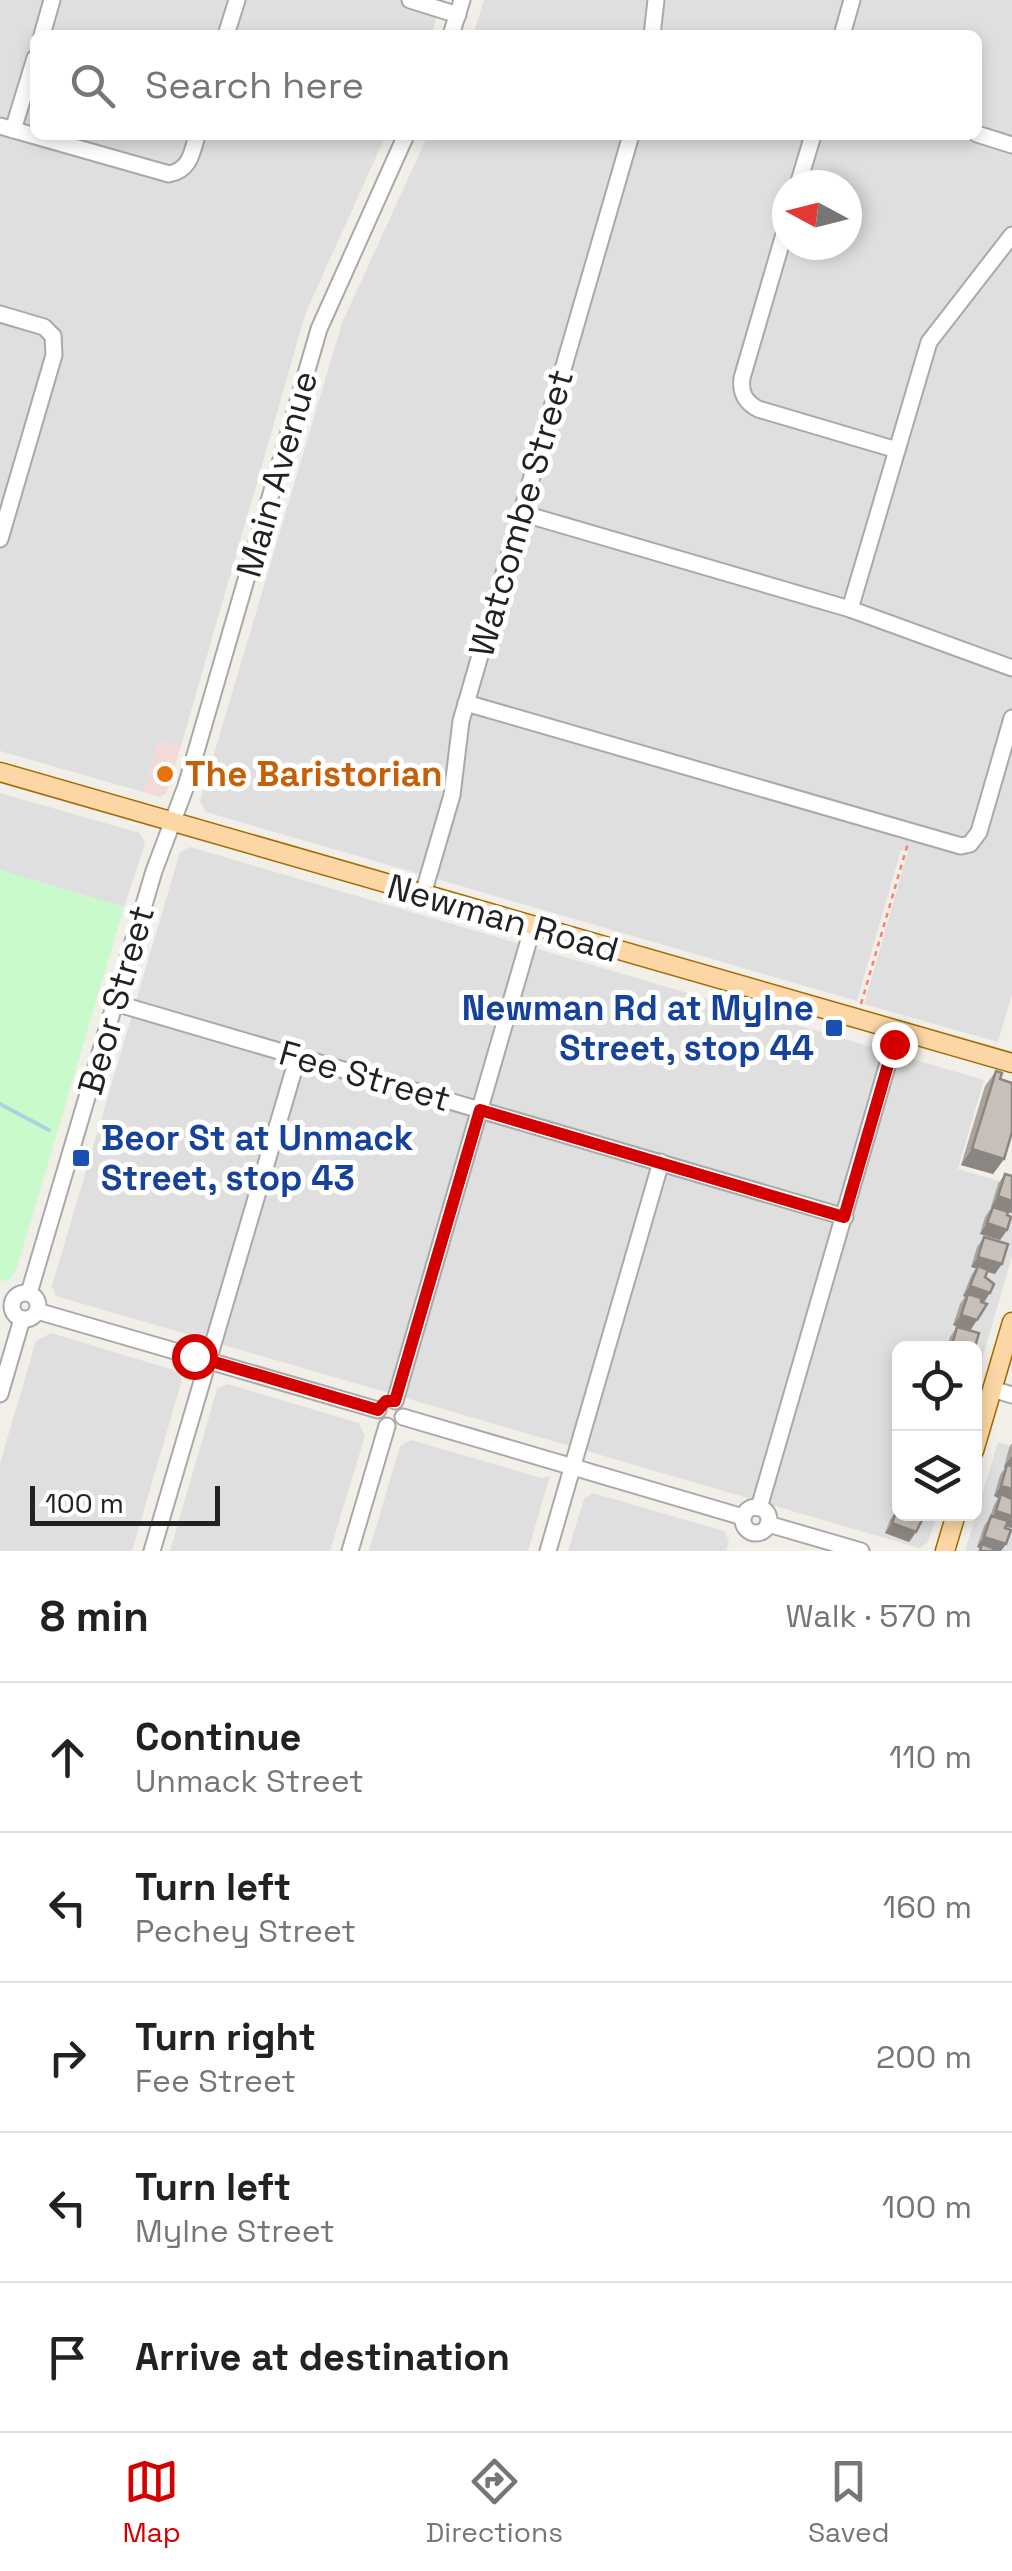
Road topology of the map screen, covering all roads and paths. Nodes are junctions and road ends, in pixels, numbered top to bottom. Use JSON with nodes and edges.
{"nodes":[{"id":1,"x":52,"y":0,"type":"edge"},
{"id":2,"x":237,"y":0,"type":"edge"},
{"id":3,"x":410,"y":0,"type":"edge"},
{"id":4,"x":656,"y":0,"type":"edge"},
{"id":5,"x":852,"y":0,"type":"edge"},
{"id":6,"x":460,"y":8,"type":"edge"},
{"id":7,"x":43,"y":30,"type":"edge"},
{"id":8,"x":228,"y":30,"type":"edge"},
{"id":9,"x":653,"y":30,"type":"edge"},
{"id":10,"x":843,"y":30,"type":"edge"},
{"id":11,"x":30,"y":70,"type":"edge"},
{"id":12,"x":7,"y":128,"type":"edge"},
{"id":13,"x":982,"y":135,"type":"edge"},
{"id":14,"x":49,"y":140,"type":"edge"},
{"id":15,"x":196,"y":140,"type":"edge"},
{"id":16,"x":404,"y":140,"type":"edge"},
{"id":17,"x":631,"y":140,"type":"edge"},
{"id":18,"x":812,"y":140,"type":"edge"},
{"id":19,"x":1012,"y":144,"type":"edge"},
{"id":20,"x":802,"y":170,"type":"edge"},
{"id":21,"x":1012,"y":235,"type":"edge"},
{"id":22,"x":776,"y":260,"type":"edge"},
{"id":23,"x":0,"y":314,"type":"edge"},
{"id":24,"x":897,"y":450,"type":"junction"},
{"id":25,"x":521,"y":513,"type":"junction"},
{"id":26,"x":0,"y":540,"type":"edge"},
{"id":27,"x":850,"y":609,"type":"junction"},
{"id":28,"x":1012,"y":668,"type":"edge"},
{"id":29,"x":466,"y":703,"type":"junction"},
{"id":30,"x":1012,"y":718,"type":"edge"},
{"id":31,"x":0,"y":772,"type":"edge"},
{"id":32,"x":172,"y":822,"type":"junction"},
{"id":33,"x":912,"y":832,"type":"junction"},
{"id":34,"x":424,"y":894,"type":"junction"},
{"id":35,"x":533,"y":926,"type":"junction"},
{"id":36,"x":115,"y":1003,"type":"junction"},
{"id":37,"x":856,"y":1020,"type":"junction"},
{"id":38,"x":897,"y":1032,"type":"junction"},
{"id":39,"x":298,"y":1056,"type":"junction"},
{"id":40,"x":1010,"y":1065,"type":"edge"},
{"id":41,"x":480,"y":1110,"type":"junction"},
{"id":42,"x":661,"y":1162,"type":"junction"},
{"id":43,"x":844,"y":1217,"type":"junction"},
{"id":44,"x":29,"y":1293,"type":"junction"},
{"id":45,"x":6,"y":1300,"type":"edge"},
{"id":46,"x":30,"y":1315,"type":"junction"},
{"id":47,"x":1012,"y":1322,"type":"edge"},
{"id":48,"x":208,"y":1360,"type":"junction"},
{"id":49,"x":992,"y":1390,"type":"junction"},
{"id":50,"x":0,"y":1394,"type":"edge"},
{"id":51,"x":1012,"y":1395,"type":"edge"},
{"id":52,"x":395,"y":1401,"type":"junction"},
{"id":53,"x":378,"y":1410,"type":"junction"},
{"id":54,"x":403,"y":1417,"type":"junction"},
{"id":55,"x":387,"y":1426,"type":"junction"},
{"id":56,"x":980,"y":1431,"type":"edge"},
{"id":57,"x":572,"y":1467,"type":"junction"},
{"id":58,"x":759,"y":1508,"type":"junction"},
{"id":59,"x":744,"y":1517,"type":"junction"},
{"id":60,"x":954,"y":1521,"type":"edge"},
{"id":61,"x":768,"y":1524,"type":"junction"},
{"id":62,"x":752,"y":1532,"type":"junction"},
{"id":63,"x":152,"y":1551,"type":"edge"},
{"id":64,"x":350,"y":1551,"type":"edge"},
{"id":65,"x":548,"y":1551,"type":"edge"},
{"id":66,"x":746,"y":1551,"type":"edge"},
{"id":67,"x":861,"y":1551,"type":"edge"},
{"id":68,"x":945,"y":1551,"type":"edge"}],
"edges":[{"from":1,"to":7,"type":"street"},
{"from":2,"to":8,"type":"street"},
{"from":3,"to":6,"type":"street"},
{"from":4,"to":9,"type":"street"},
{"from":5,"to":10,"type":"street"},
{"from":11,"to":12,"type":"street"},
{"from":13,"to":19,"type":"street"},
{"from":14,"to":15,"type":"street"},
{"from":16,"to":32,"type":"street","name":"Main Avenue"},
{"from":17,"to":25,"type":"street","name":"Watcombe Street"},
{"from":18,"to":20,"type":"street"},
{"from":21,"to":24,"type":"street"},
{"from":22,"to":24,"type":"street"},
{"from":23,"to":26,"type":"street"},
{"from":24,"to":27,"type":"street"},
{"from":25,"to":27,"type":"street"},
{"from":25,"to":29,"type":"street","name":"Watcombe Street"},
{"from":27,"to":28,"type":"street"},
{"from":29,"to":33,"type":"street"},
{"from":29,"to":34,"type":"street","name":"Watcombe Street"},
{"from":30,"to":33,"type":"street"},
{"from":31,"to":32,"type":"main road","name":"Newman Road"},
{"from":32,"to":34,"type":"main road","name":"Newman Road"},
{"from":32,"to":36,"type":"street","name":"Beor Street"},
{"from":33,"to":37,"type":"path"},
{"from":34,"to":35,"type":"main road","name":"Newman Road"},
{"from":35,"to":37,"type":"main road","name":"Newman Road"},
{"from":35,"to":41,"type":"street"},
{"from":36,"to":39,"type":"street","name":"Fee Street"},
{"from":36,"to":44,"type":"street","name":"Beor Street"},
{"from":37,"to":38,"type":"main road","name":"Newman Road"},
{"from":38,"to":40,"type":"main road","name":"Newman Road"},
{"from":38,"to":43,"type":"street"},
{"from":39,"to":41,"type":"street","name":"Fee Street"},
{"from":39,"to":48,"type":"street"},
{"from":41,"to":42,"type":"street","name":"Fee Street"},
{"from":41,"to":52,"type":"street"},
{"from":42,"to":43,"type":"street","name":"Fee Street"},
{"from":42,"to":57,"type":"street"},
{"from":43,"to":58,"type":"street"},
{"from":44,"to":45,"type":"street"},
{"from":44,"to":46,"type":"street"},
{"from":45,"to":46,"type":"street"},
{"from":46,"to":48,"type":"street"},
{"from":46,"to":50,"type":"street"},
{"from":47,"to":49,"type":"main road"},
{"from":48,"to":53,"type":"street"},
{"from":48,"to":63,"type":"street"},
{"from":49,"to":51,"type":"street"},
{"from":49,"to":56,"type":"main road"},
{"from":52,"to":53,"type":"street"},
{"from":52,"to":54,"type":"street"},
{"from":53,"to":55,"type":"street"},
{"from":54,"to":55,"type":"street"},
{"from":54,"to":57,"type":"street"},
{"from":55,"to":64,"type":"street"},
{"from":57,"to":59,"type":"street"},
{"from":57,"to":65,"type":"street"},
{"from":58,"to":59,"type":"street"},
{"from":58,"to":61,"type":"street"},
{"from":59,"to":62,"type":"street"},
{"from":60,"to":68,"type":"main road"},
{"from":61,"to":62,"type":"street"},
{"from":61,"to":67,"type":"street"},
{"from":62,"to":66,"type":"street"}]}
